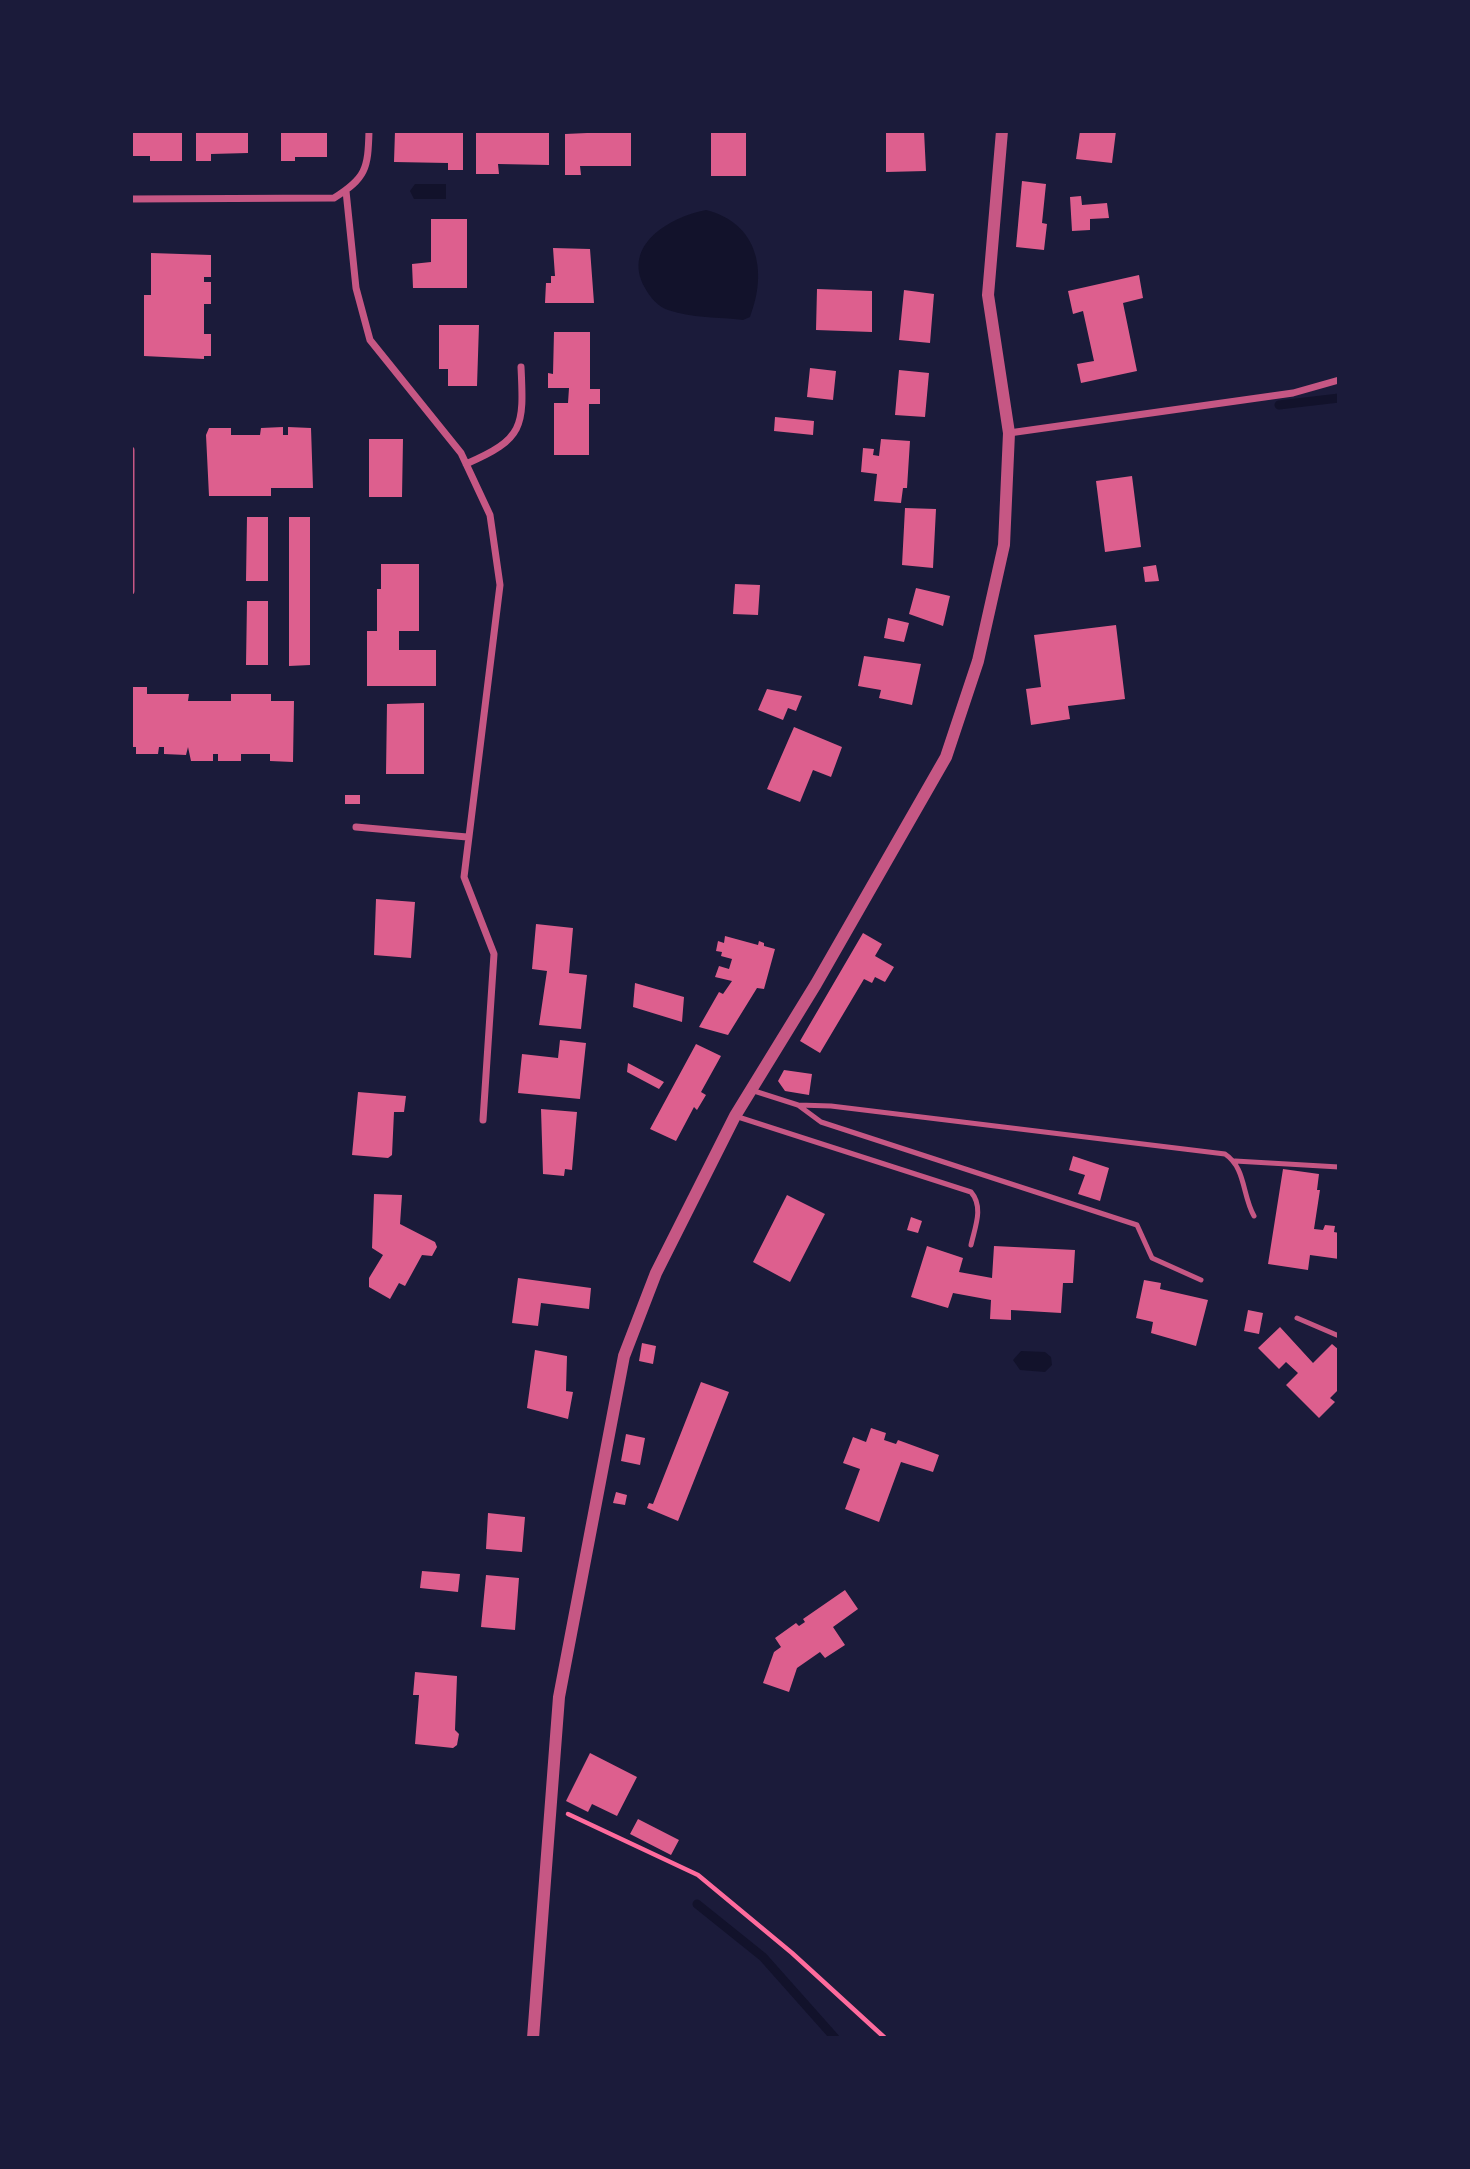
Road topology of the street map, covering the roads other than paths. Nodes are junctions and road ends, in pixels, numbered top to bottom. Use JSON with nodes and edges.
{"nodes":[{"id":1,"x":369,"y":131,"type":"edge"},
{"id":2,"x":1002,"y":131,"type":"edge"},
{"id":3,"x":346,"y":191,"type":"junction"},
{"id":4,"x":131,"y":199,"type":"edge"},
{"id":5,"x":521,"y":367,"type":"dead end"},
{"id":6,"x":1339,"y":380,"type":"edge"},
{"id":7,"x":1009,"y":433,"type":"junction"},
{"id":8,"x":131,"y":450,"type":"edge"},
{"id":9,"x":466,"y":464,"type":"junction"},
{"id":10,"x":131,"y":591,"type":"edge"},
{"id":11,"x":356,"y":827,"type":"dead end"},
{"id":12,"x":467,"y":837,"type":"junction"},
{"id":13,"x":751,"y":1090,"type":"junction"},
{"id":14,"x":798,"y":1105,"type":"junction"},
{"id":15,"x":735,"y":1116,"type":"junction"},
{"id":16,"x":483,"y":1120,"type":"dead end"},
{"id":17,"x":1235,"y":1161,"type":"junction"},
{"id":18,"x":1339,"y":1167,"type":"edge"},
{"id":19,"x":1254,"y":1216,"type":"dead end"},
{"id":20,"x":971,"y":1245,"type":"dead end"},
{"id":21,"x":1201,"y":1280,"type":"dead end"},
{"id":22,"x":1297,"y":1318,"type":"dead end"},
{"id":23,"x":1339,"y":1336,"type":"edge"},
{"id":24,"x":533,"y":2038,"type":"edge"}],
"edges":[{"from":1,"to":3,"type":"street"},
{"from":2,"to":7,"type":"street"},
{"from":3,"to":4,"type":"street"},
{"from":3,"to":9,"type":"street"},
{"from":5,"to":9,"type":"street"},
{"from":6,"to":7,"type":"street"},
{"from":7,"to":13,"type":"street"},
{"from":8,"to":10,"type":"street"},
{"from":9,"to":12,"type":"street"},
{"from":11,"to":12,"type":"street"},
{"from":12,"to":16,"type":"street"},
{"from":13,"to":14,"type":"lane"},
{"from":13,"to":15,"type":"street"},
{"from":14,"to":17,"type":"lane"},
{"from":14,"to":21,"type":"lane"},
{"from":15,"to":20,"type":"lane"},
{"from":15,"to":24,"type":"street"},
{"from":17,"to":18,"type":"lane"},
{"from":17,"to":19,"type":"lane"},
{"from":22,"to":23,"type":"lane"}]}
